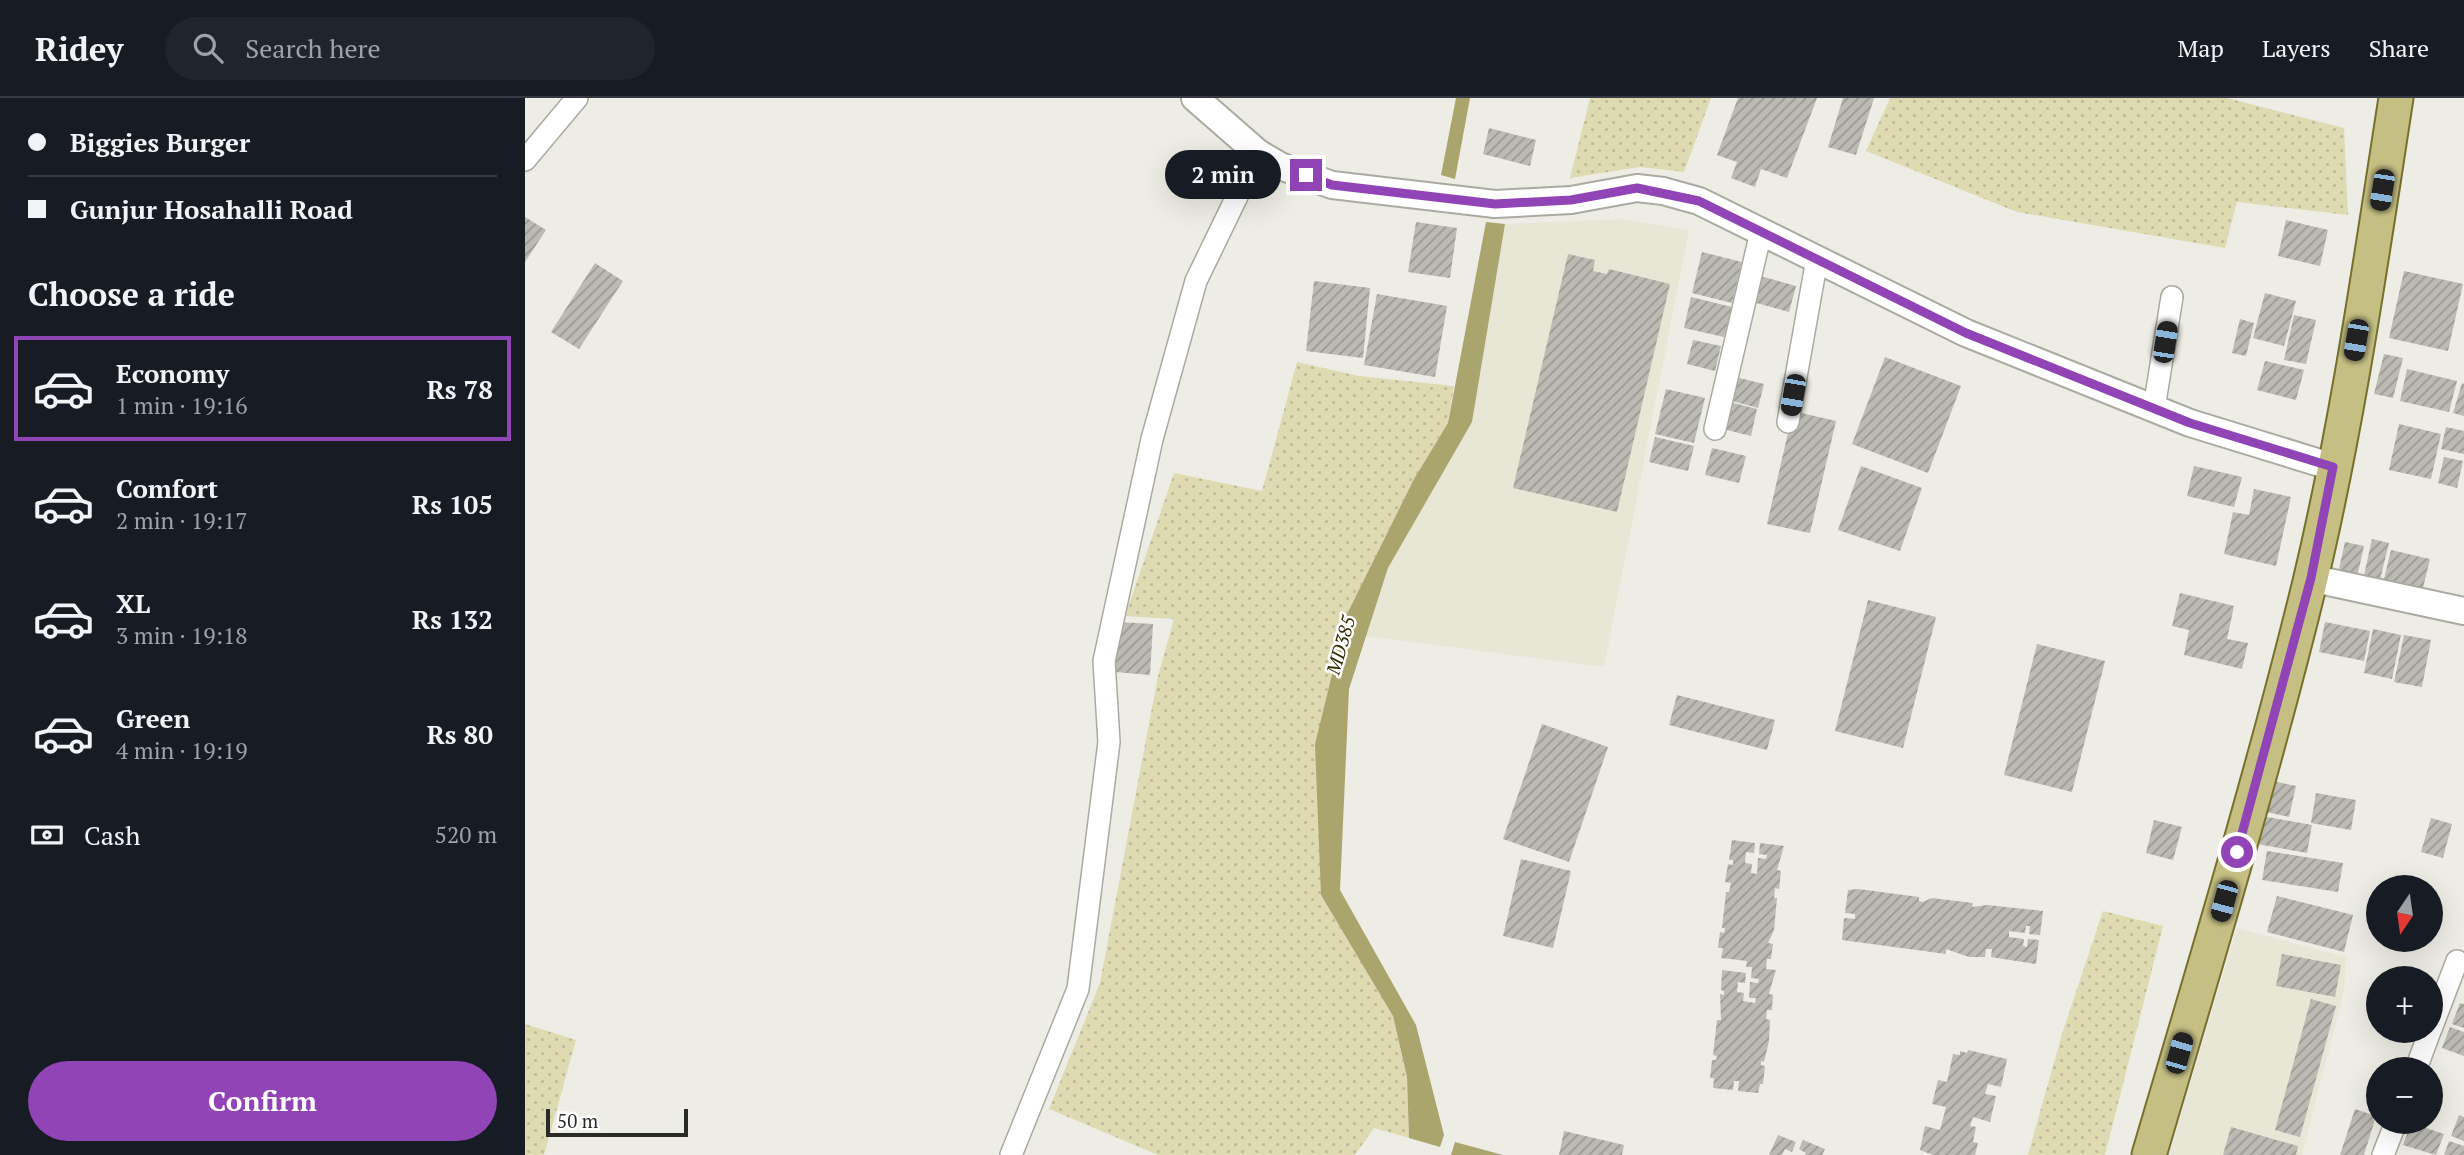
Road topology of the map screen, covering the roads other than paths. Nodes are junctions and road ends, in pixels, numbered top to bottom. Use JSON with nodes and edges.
{"nodes":[{"id":1,"x":577,"y":98,"type":"edge"},
{"id":2,"x":1195,"y":98,"type":"edge"},
{"id":3,"x":2396,"y":98,"type":"edge"},
{"id":4,"x":1258,"y":153,"type":"junction"},
{"id":5,"x":525,"y":160,"type":"edge"},
{"id":6,"x":1761,"y":232,"type":"junction"},
{"id":7,"x":1817,"y":259,"type":"junction"},
{"id":8,"x":2172,"y":297,"type":"dead end"},
{"id":9,"x":2154,"y":408,"type":"junction"},
{"id":10,"x":1788,"y":422,"type":"dead end"},
{"id":11,"x":1715,"y":429,"type":"dead end"},
{"id":12,"x":2333,"y":467,"type":"junction"},
{"id":13,"x":2311,"y":578,"type":"junction"},
{"id":14,"x":2464,"y":611,"type":"edge"},
{"id":15,"x":2457,"y":961,"type":"dead end"},
{"id":16,"x":2443,"y":997,"type":"edge"},
{"id":17,"x":2391,"y":1134,"type":"edge"},
{"id":18,"x":1011,"y":1155,"type":"edge"},
{"id":19,"x":2149,"y":1155,"type":"edge"},
{"id":20,"x":2383,"y":1155,"type":"edge"}],
"edges":[{"from":1,"to":5,"type":"street"},
{"from":2,"to":4,"type":"street"},
{"from":3,"to":12,"type":"main road"},
{"from":4,"to":6,"type":"street"},
{"from":4,"to":18,"type":"street"},
{"from":6,"to":7,"type":"street"},
{"from":6,"to":11,"type":"street"},
{"from":7,"to":9,"type":"street"},
{"from":7,"to":10,"type":"street"},
{"from":8,"to":9,"type":"street"},
{"from":9,"to":12,"type":"street"},
{"from":12,"to":13,"type":"main road"},
{"from":13,"to":14,"type":"street"},
{"from":13,"to":19,"type":"main road"},
{"from":15,"to":16,"type":"street"},
{"from":17,"to":20,"type":"street"}]}
